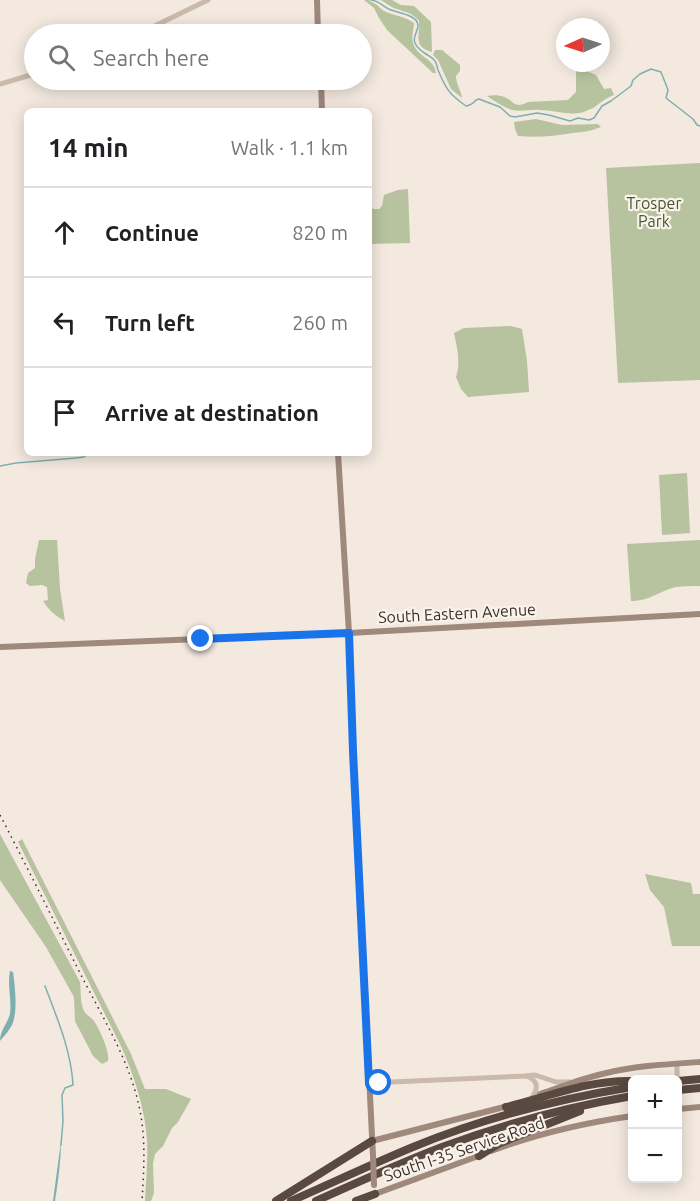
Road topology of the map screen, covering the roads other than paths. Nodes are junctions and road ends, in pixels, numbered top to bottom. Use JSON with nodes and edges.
{"nodes":[{"id":1,"x":208,"y":0,"type":"edge"},
{"id":2,"x":317,"y":0,"type":"edge"},
{"id":3,"x":159,"y":24,"type":"edge"},
{"id":4,"x":318,"y":24,"type":"edge"},
{"id":5,"x":24,"y":77,"type":"edge"},
{"id":6,"x":0,"y":84,"type":"edge"},
{"id":7,"x":321,"y":90,"type":"edge"},
{"id":8,"x":322,"y":108,"type":"edge"},
{"id":9,"x":339,"y":456,"type":"edge"},
{"id":10,"x":700,"y":614,"type":"edge"},
{"id":11,"x":349,"y":633,"type":"junction"},
{"id":12,"x":0,"y":647,"type":"edge"},
{"id":13,"x":700,"y":1062,"type":"edge"},
{"id":14,"x":677,"y":1064,"type":"junction"},
{"id":15,"x":677,"y":1075,"type":"edge"},
{"id":16,"x":525,"y":1076,"type":"junction"},
{"id":17,"x":700,"y":1079,"type":"edge"},
{"id":18,"x":682,"y":1080,"type":"edge"},
{"id":19,"x":628,"y":1081,"type":"edge"},
{"id":20,"x":572,"y":1082,"type":"junction"},
{"id":21,"x":369,"y":1083,"type":"junction"},
{"id":22,"x":628,"y":1088,"type":"edge"},
{"id":23,"x":700,"y":1088,"type":"edge"},
{"id":24,"x":682,"y":1090,"type":"edge"},
{"id":25,"x":532,"y":1097,"type":"junction"},
{"id":26,"x":628,"y":1097,"type":"edge"},
{"id":27,"x":604,"y":1101,"type":"junction"},
{"id":28,"x":506,"y":1107,"type":"junction"},
{"id":29,"x":700,"y":1107,"type":"edge"},
{"id":30,"x":682,"y":1109,"type":"edge"},
{"id":31,"x":628,"y":1117,"type":"edge"},
{"id":32,"x":372,"y":1141,"type":"junction"},
{"id":33,"x":479,"y":1156,"type":"junction"},
{"id":34,"x":375,"y":1198,"type":"edge"},
{"id":35,"x":276,"y":1201,"type":"edge"},
{"id":36,"x":291,"y":1201,"type":"edge"},
{"id":37,"x":316,"y":1201,"type":"edge"},
{"id":38,"x":356,"y":1201,"type":"edge"}],
"edges":[{"from":1,"to":3,"type":"street"},
{"from":2,"to":4,"type":"main road"},
{"from":5,"to":6,"type":"street"},
{"from":7,"to":8,"type":"main road"},
{"from":9,"to":11,"type":"main road"},
{"from":10,"to":11,"type":"main road","name":"South Eastern Avenue"},
{"from":11,"to":12,"type":"main road","name":"South Eastern Avenue"},
{"from":11,"to":21,"type":"main road"},
{"from":13,"to":14,"type":"main road","name":"South I-35 Service Road"},
{"from":14,"to":15,"type":"street"},
{"from":14,"to":20,"type":"main road","name":"South I-35 Service Road"},
{"from":16,"to":20,"type":"street"},
{"from":16,"to":21,"type":"street"},
{"from":16,"to":25,"type":"street"},
{"from":17,"to":18,"type":"highway"},
{"from":19,"to":28,"type":"highway"},
{"from":20,"to":25,"type":"main road","name":"South I-35 Service Road"},
{"from":21,"to":32,"type":"main road"},
{"from":22,"to":36,"type":"highway"},
{"from":23,"to":24,"type":"highway"},
{"from":25,"to":28,"type":"main road","name":"South I-35 Service Road"},
{"from":26,"to":27,"type":"highway"},
{"from":27,"to":33,"type":"highway"},
{"from":27,"to":37,"type":"highway"},
{"from":28,"to":32,"type":"main road","name":"South I-35 Service Road"},
{"from":29,"to":30,"type":"main road"},
{"from":31,"to":33,"type":"main road","name":"South I-35 Service Road"},
{"from":32,"to":34,"type":"main road","bridge":true},
{"from":32,"to":35,"type":"highway"},
{"from":33,"to":34,"type":"main road","name":"South I-35 Service Road"},
{"from":34,"to":38,"type":"highway"}]}
